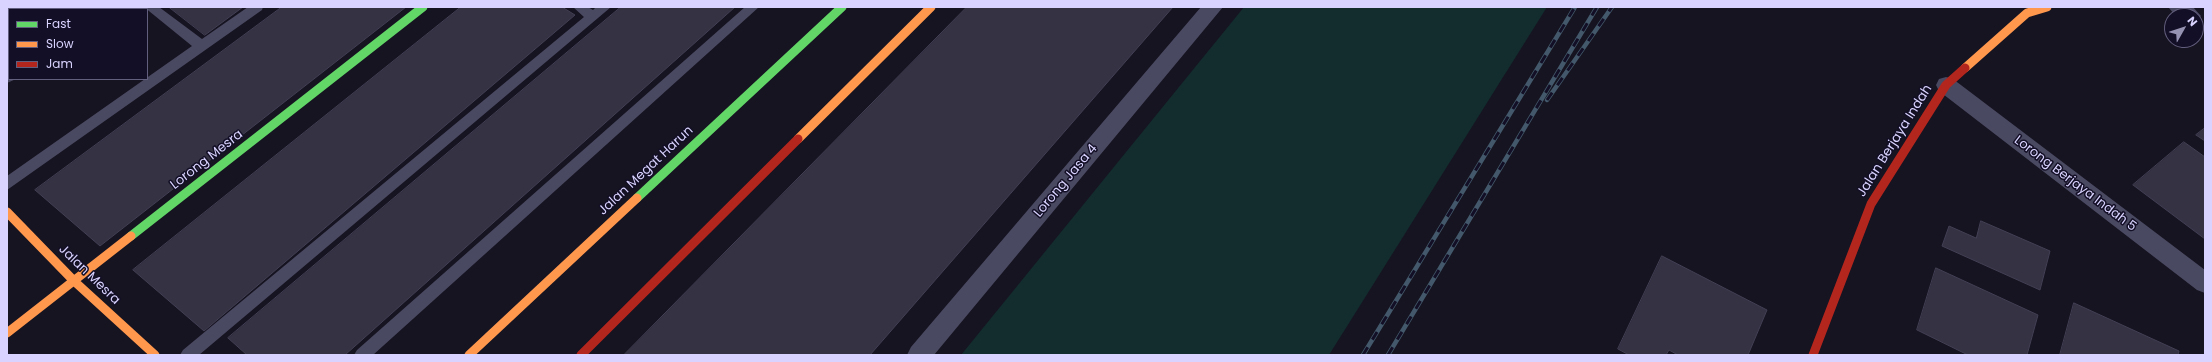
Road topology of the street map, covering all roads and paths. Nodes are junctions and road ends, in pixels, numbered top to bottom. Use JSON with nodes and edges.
{"nodes":[{"id":1,"x":150,"y":7,"type":"edge"},
{"id":2,"x":257,"y":7,"type":"edge"},
{"id":3,"x":424,"y":7,"type":"edge"},
{"id":4,"x":578,"y":7,"type":"edge"},
{"id":5,"x":605,"y":7,"type":"edge"},
{"id":6,"x":752,"y":7,"type":"edge"},
{"id":7,"x":842,"y":7,"type":"edge"},
{"id":8,"x":931,"y":7,"type":"edge"},
{"id":9,"x":1213,"y":7,"type":"edge"},
{"id":10,"x":2047,"y":7,"type":"edge"},
{"id":11,"x":593,"y":17,"type":"junction"},
{"id":12,"x":202,"y":46,"type":"junction"},
{"id":13,"x":1946,"y":85,"type":"junction"},
{"id":14,"x":7,"y":184,"type":"edge"},
{"id":15,"x":7,"y":212,"type":"edge"},
{"id":16,"x":74,"y":281,"type":"junction"},
{"id":17,"x":2205,"y":283,"type":"edge"},
{"id":18,"x":7,"y":333,"type":"edge"},
{"id":19,"x":155,"y":355,"type":"edge"},
{"id":20,"x":188,"y":355,"type":"edge"},
{"id":21,"x":362,"y":355,"type":"edge"},
{"id":22,"x":468,"y":355,"type":"edge"},
{"id":23,"x":580,"y":355,"type":"edge"},
{"id":24,"x":919,"y":355,"type":"edge"},
{"id":25,"x":1813,"y":355,"type":"edge"}],
"edges":[{"from":1,"to":12,"type":"lane"},
{"from":2,"to":12,"type":"lane"},
{"from":3,"to":16,"type":"street","name":"Lorong Mesra"},
{"from":4,"to":11,"type":"lane"},
{"from":5,"to":11,"type":"lane"},
{"from":6,"to":21,"type":"lane"},
{"from":7,"to":22,"type":"street","name":"Jalan Megat Harun"},
{"from":8,"to":23,"type":"street"},
{"from":9,"to":24,"type":"street","name":"Lorong Jasa 4"},
{"from":10,"to":13,"type":"street","name":"Jalan Berjaya Indah"},
{"from":11,"to":20,"type":"lane"},
{"from":12,"to":14,"type":"lane"},
{"from":13,"to":17,"type":"street","name":"Lorong Berjaya Indah 5"},
{"from":13,"to":25,"type":"street","name":"Jalan Berjaya Indah"},
{"from":15,"to":16,"type":"street","name":"Jalan Mesra"},
{"from":16,"to":18,"type":"street","name":"Lorong Mesra"},
{"from":16,"to":19,"type":"street","name":"Jalan Mesra"}]}
